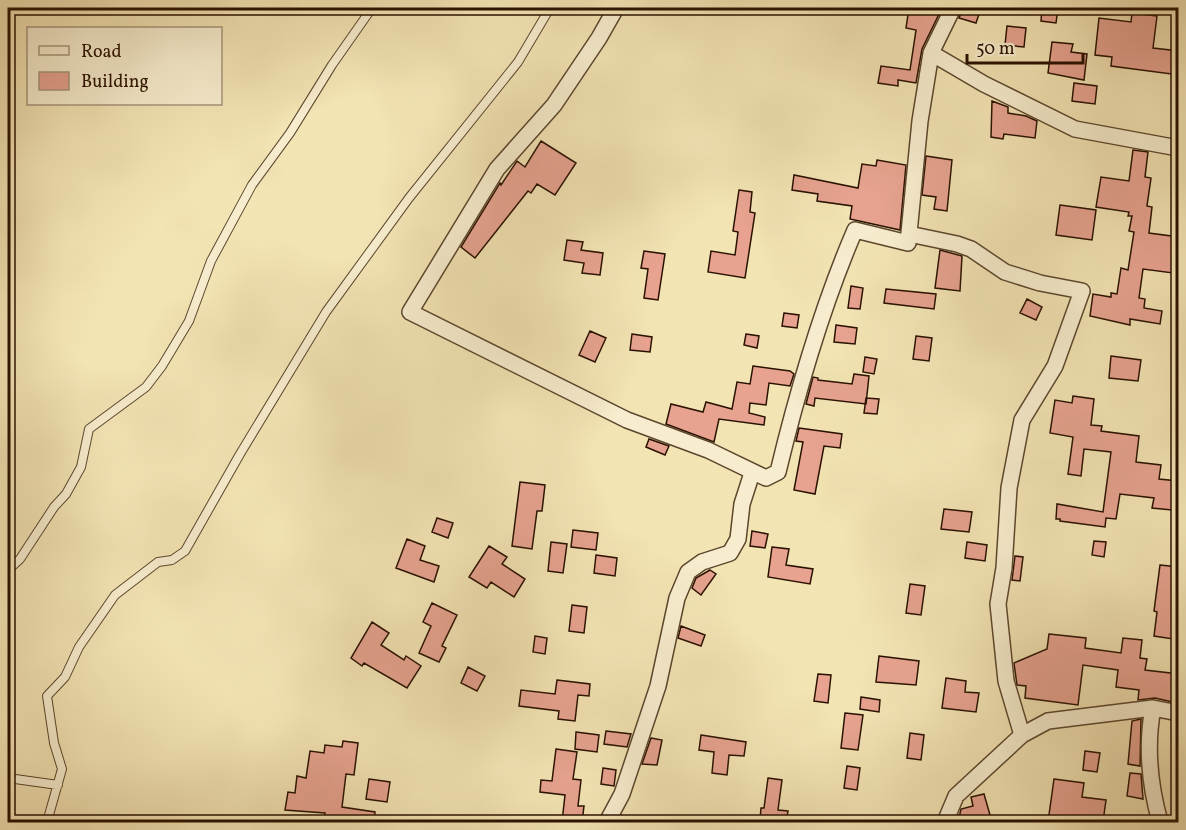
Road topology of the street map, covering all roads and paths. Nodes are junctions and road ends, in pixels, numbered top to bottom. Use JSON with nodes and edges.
{"nodes":[{"id":1,"x":372,"y":8,"type":"edge"},
{"id":2,"x":550,"y":8,"type":"edge"},
{"id":3,"x":616,"y":8,"type":"edge"},
{"id":4,"x":953,"y":8,"type":"edge"},
{"id":5,"x":931,"y":53,"type":"junction"},
{"id":6,"x":1179,"y":148,"type":"edge"},
{"id":7,"x":909,"y":234,"type":"junction"},
{"id":8,"x":752,"y":473,"type":"junction"},
{"id":9,"x":8,"y":570,"type":"edge"},
{"id":10,"x":1153,"y":708,"type":"junction"},
{"id":11,"x":1179,"y":713,"type":"edge"},
{"id":12,"x":1022,"y":735,"type":"junction"},
{"id":13,"x":8,"y":778,"type":"edge"},
{"id":14,"x":58,"y":785,"type":"junction"},
{"id":15,"x":47,"y":822,"type":"edge"},
{"id":16,"x":607,"y":822,"type":"edge"},
{"id":17,"x":945,"y":822,"type":"edge"},
{"id":18,"x":1160,"y":822,"type":"edge"}],
"edges":[{"from":1,"to":9,"type":"lane"},
{"from":2,"to":14,"type":"lane"},
{"from":3,"to":8,"type":"street"},
{"from":4,"to":5,"type":"street"},
{"from":5,"to":6,"type":"street"},
{"from":5,"to":7,"type":"street"},
{"from":7,"to":8,"type":"street"},
{"from":7,"to":12,"type":"street"},
{"from":8,"to":16,"type":"street"},
{"from":10,"to":11,"type":"street"},
{"from":10,"to":12,"type":"street"},
{"from":10,"to":18,"type":"street"},
{"from":12,"to":17,"type":"street"},
{"from":13,"to":14,"type":"lane"},
{"from":14,"to":15,"type":"lane"}]}
